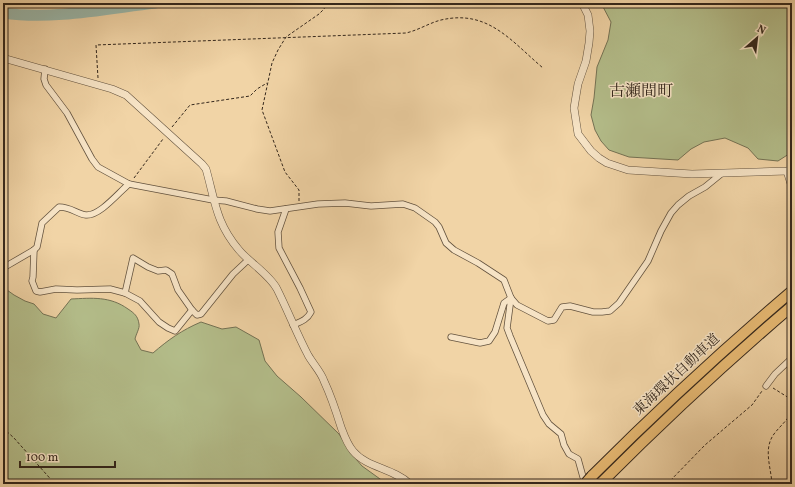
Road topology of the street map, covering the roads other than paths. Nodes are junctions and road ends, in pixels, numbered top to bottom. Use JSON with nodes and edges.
{"nodes":[{"id":1,"x":582,"y":3,"type":"edge"},
{"id":2,"x":3,"y":58,"type":"edge"},
{"id":3,"x":45,"y":69,"type":"junction"},
{"id":4,"x":789,"y":170,"type":"edge"},
{"id":5,"x":721,"y":174,"type":"junction"},
{"id":6,"x":130,"y":184,"type":"junction"},
{"id":7,"x":792,"y":187,"type":"edge"},
{"id":8,"x":213,"y":200,"type":"junction"},
{"id":9,"x":286,"y":209,"type":"junction"},
{"id":10,"x":34,"y":250,"type":"junction"},
{"id":11,"x":248,"y":260,"type":"junction"},
{"id":12,"x":3,"y":268,"type":"edge"},
{"id":13,"x":792,"y":291,"type":"edge"},
{"id":14,"x":126,"y":293,"type":"junction"},
{"id":15,"x":511,"y":298,"type":"junction"},
{"id":16,"x":792,"y":306,"type":"edge"},
{"id":17,"x":192,"y":310,"type":"junction"},
{"id":18,"x":293,"y":325,"type":"junction"},
{"id":19,"x":451,"y":337,"type":"dead end"},
{"id":20,"x":792,"y":358,"type":"edge"},
{"id":21,"x":766,"y":386,"type":"road end"},
{"id":22,"x":674,"y":411,"type":"junction"},
{"id":23,"x":595,"y":482,"type":"edge"},
{"id":24,"x":410,"y":484,"type":"edge"},
{"id":25,"x":585,"y":484,"type":"edge"},
{"id":26,"x":607,"y":484,"type":"edge"}],
"edges":[{"from":1,"to":5,"type":"street"},
{"from":2,"to":3,"type":"street"},
{"from":3,"to":6,"type":"street"},
{"from":3,"to":8,"type":"street"},
{"from":4,"to":5,"type":"street"},
{"from":4,"to":7,"type":"street"},
{"from":5,"to":15,"type":"street"},
{"from":6,"to":8,"type":"street"},
{"from":6,"to":10,"type":"street"},
{"from":8,"to":9,"type":"street"},
{"from":8,"to":11,"type":"street"},
{"from":9,"to":15,"type":"street"},
{"from":9,"to":18,"type":"street"},
{"from":10,"to":12,"type":"street"},
{"from":10,"to":14,"type":"street"},
{"from":11,"to":17,"type":"street"},
{"from":11,"to":18,"type":"street"},
{"from":13,"to":23,"type":"highway","name":"東海環状自動車道"},
{"from":14,"to":17,"type":"street"},
{"from":14,"to":17,"type":"street"},
{"from":15,"to":19,"type":"street"},
{"from":15,"to":23,"type":"street"},
{"from":16,"to":22,"type":"highway","name":"東海環状自動車道"},
{"from":18,"to":24,"type":"street"},
{"from":20,"to":21,"type":"street"},
{"from":22,"to":23,"type":"highway","name":"東海環状自動車道"},
{"from":22,"to":26,"type":"highway"},
{"from":23,"to":25,"type":"highway","name":"東海環状自動車道","bridge":true}]}
